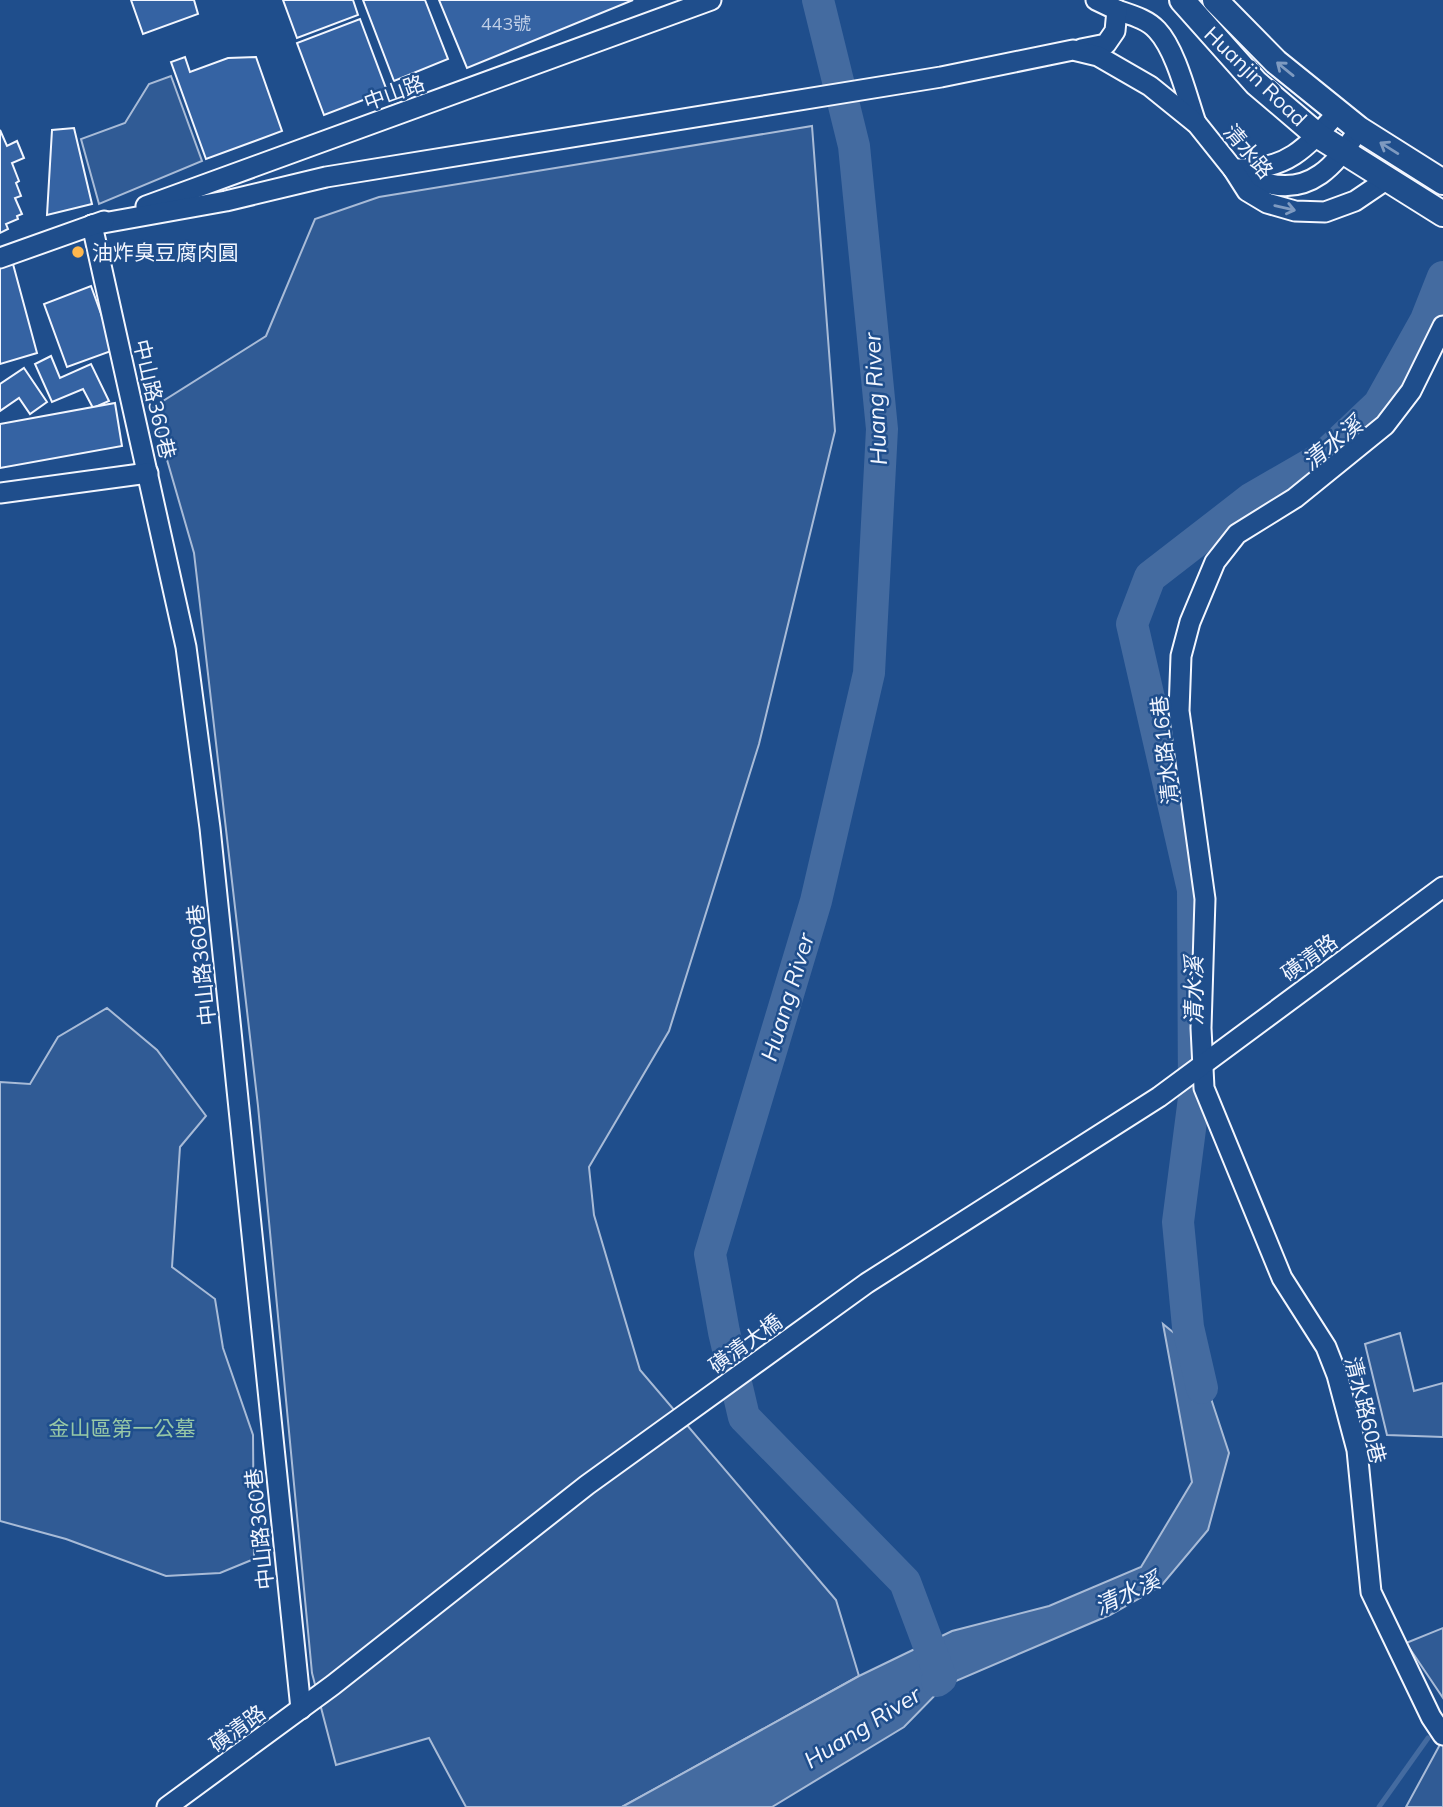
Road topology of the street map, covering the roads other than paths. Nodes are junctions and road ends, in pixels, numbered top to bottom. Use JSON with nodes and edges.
{"nodes":[{"id":1,"x":711,"y":0,"type":"edge"},
{"id":2,"x":1096,"y":0,"type":"edge"},
{"id":3,"x":1215,"y":0,"type":"edge"},
{"id":4,"x":1188,"y":8,"type":"edge"},
{"id":5,"x":1117,"y":10,"type":"junction"},
{"id":6,"x":1073,"y":50,"type":"junction"},
{"id":7,"x":1338,"y":112,"type":"junction"},
{"id":8,"x":1197,"y":124,"type":"junction"},
{"id":9,"x":1359,"y":129,"type":"junction"},
{"id":10,"x":1317,"y":135,"type":"junction"},
{"id":11,"x":1344,"y":154,"type":"junction"},
{"id":12,"x":1233,"y":169,"type":"junction"},
{"id":13,"x":1386,"y":180,"type":"junction"},
{"id":14,"x":1443,"y":181,"type":"edge"},
{"id":15,"x":1442,"y":214,"type":"edge"},
{"id":16,"x":92,"y":225,"type":"junction"},
{"id":17,"x":0,"y":258,"type":"edge"},
{"id":18,"x":1443,"y":326,"type":"edge"},
{"id":19,"x":148,"y":473,"type":"junction"},
{"id":20,"x":0,"y":493,"type":"edge"},
{"id":21,"x":1443,"y":887,"type":"edge"},
{"id":22,"x":1202,"y":1064,"type":"junction"},
{"id":23,"x":332,"y":1685,"type":"joint"},
{"id":24,"x":301,"y":1709,"type":"junction"},
{"id":25,"x":1443,"y":1735,"type":"edge"},
{"id":26,"x":167,"y":1807,"type":"edge"}],
"edges":[{"from":1,"to":16,"type":"street","name":"中山路"},
{"from":2,"to":5,"type":"street","name":"清水路"},
{"from":7,"to":3,"type":"main road","name":"Huanjin Road","one_way":true},
{"from":4,"to":10,"type":"main road","name":"Huanjin Road"},
{"from":5,"to":6,"type":"street","name":"清水路"},
{"from":5,"to":8,"type":"street","name":"清水路"},
{"from":6,"to":8,"type":"street","name":"清水路"},
{"from":6,"to":16,"type":"street","name":"清水路"},
{"from":7,"to":9,"type":"main road","name":"Huanjin Road"},
{"from":7,"to":10,"type":"street"},
{"from":8,"to":12,"type":"street","name":"清水路"},
{"from":9,"to":11,"type":"street"},
{"from":14,"to":9,"type":"main road","name":"Huanjin Road","one_way":true},
{"from":10,"to":11,"type":"main road","name":"Huanjin Road"},
{"from":10,"to":12,"type":"street"},
{"from":11,"to":12,"type":"street"},
{"from":11,"to":13,"type":"main road","name":"Huanjin Road"},
{"from":12,"to":13,"type":"street","name":"清水路","one_way":true},
{"from":13,"to":15,"type":"main road","name":"Huanjin Road"},
{"from":16,"to":17,"type":"street"},
{"from":16,"to":19,"type":"street","name":"中山路360巷"},
{"from":18,"to":22,"type":"street","name":"清水路16巷"},
{"from":19,"to":20,"type":"street"},
{"from":19,"to":24,"type":"street","name":"中山路360巷"},
{"from":21,"to":22,"type":"street","name":"磺清路"},
{"from":22,"to":23,"type":"street","name":"磺清大橋"},
{"from":22,"to":25,"type":"street","name":"清水路60巷"},
{"from":23,"to":24,"type":"street","name":"磺清路"},
{"from":24,"to":26,"type":"street","name":"磺清路"}]}
